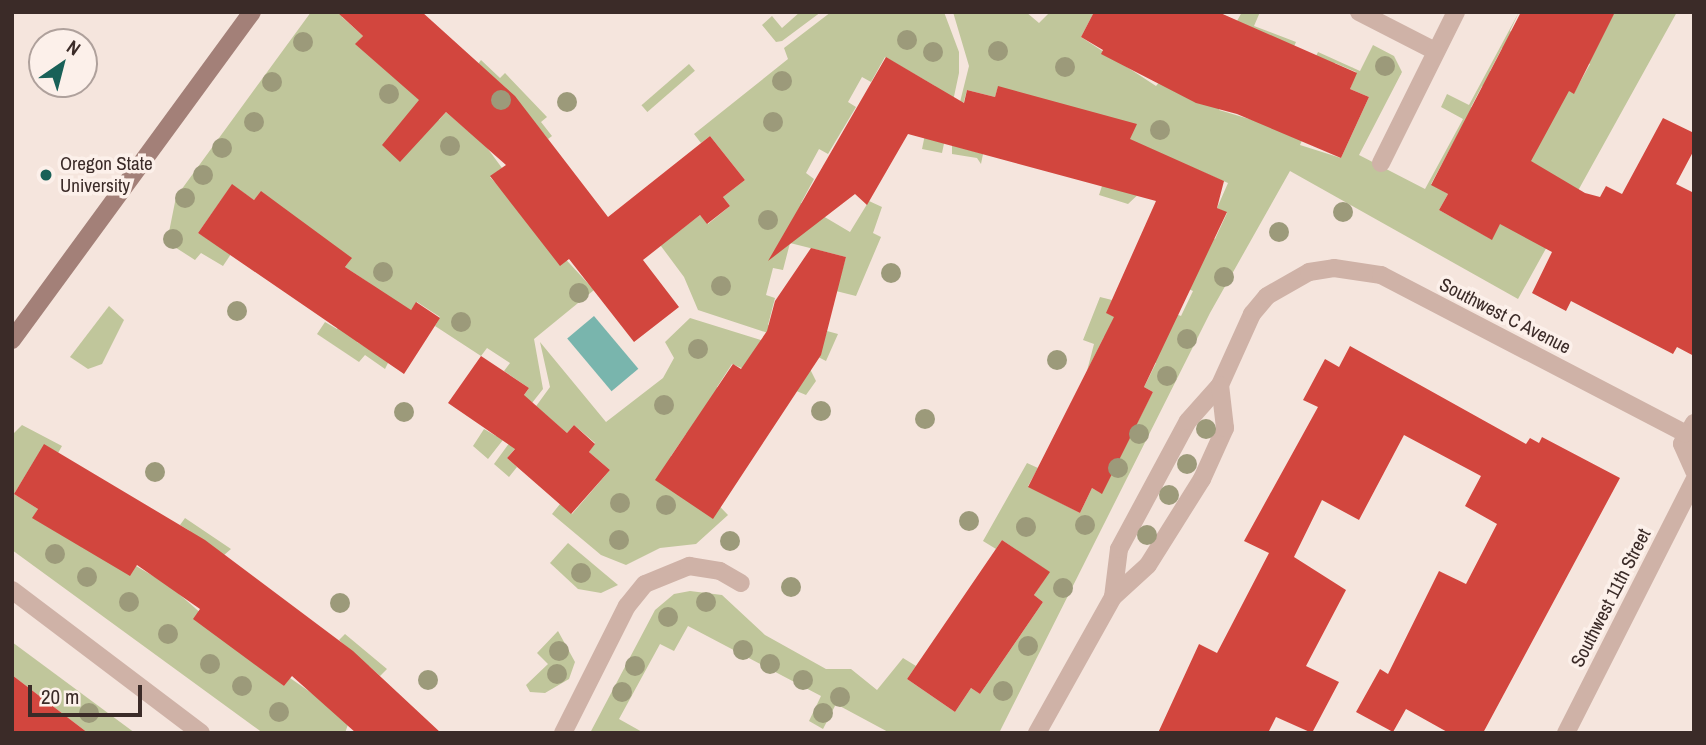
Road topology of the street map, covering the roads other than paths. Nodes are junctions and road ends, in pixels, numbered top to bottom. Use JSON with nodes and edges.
{"nodes":[{"id":1,"x":252,"y":12,"type":"edge"},
{"id":2,"x":1359,"y":12,"type":"edge"},
{"id":3,"x":1456,"y":12,"type":"edge"},
{"id":4,"x":1435,"y":51,"type":"junction"},
{"id":5,"x":1381,"y":163,"type":"dead end"},
{"id":6,"x":12,"y":340,"type":"edge"},
{"id":7,"x":1220,"y":385,"type":"junction"},
{"id":8,"x":1690,"y":428,"type":"edge"},
{"id":9,"x":1694,"y":471,"type":"edge"},
{"id":10,"x":1694,"y":481,"type":"edge"},
{"id":11,"x":741,"y":583,"type":"dead end"},
{"id":12,"x":12,"y":590,"type":"edge"},
{"id":13,"x":1113,"y":597,"type":"junction"},
{"id":14,"x":201,"y":733,"type":"edge"},
{"id":15,"x":563,"y":733,"type":"edge"},
{"id":16,"x":1037,"y":733,"type":"edge"},
{"id":17,"x":1566,"y":733,"type":"edge"}],
"edges":[{"from":1,"to":6,"type":"street"},
{"from":2,"to":4,"type":"street"},
{"from":3,"to":4,"type":"street"},
{"from":4,"to":5,"type":"street"},
{"from":7,"to":8,"type":"street","name":"Southwest C Avenue"},
{"from":7,"to":13,"type":"street"},
{"from":7,"to":13,"type":"street"},
{"from":8,"to":9,"type":"street"},
{"from":10,"to":17,"type":"street","name":"Southwest 11th Street"},
{"from":11,"to":15,"type":"street"},
{"from":12,"to":14,"type":"street"},
{"from":13,"to":16,"type":"street"}]}
